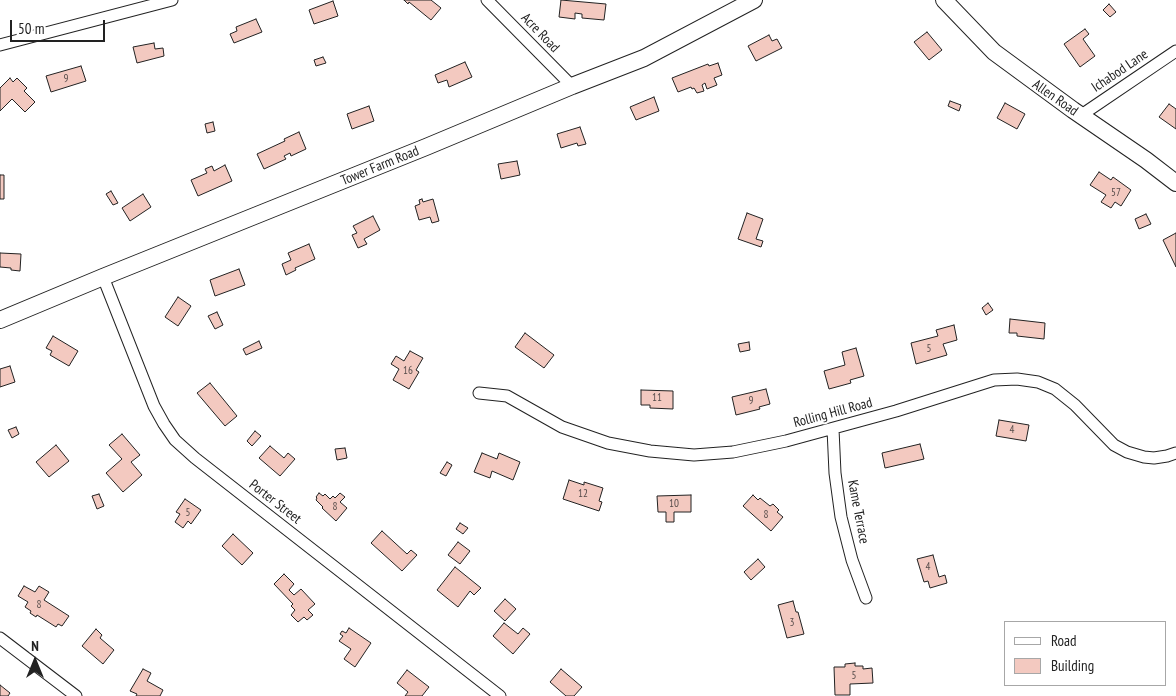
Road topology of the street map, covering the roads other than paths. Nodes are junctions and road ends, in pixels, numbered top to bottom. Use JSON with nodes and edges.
{"nodes":[{"id":1,"x":172,"y":0,"type":"edge"},
{"id":2,"x":487,"y":0,"type":"edge"},
{"id":3,"x":754,"y":0,"type":"edge"},
{"id":4,"x":944,"y":0,"type":"edge"},
{"id":5,"x":0,"y":45,"type":"edge"},
{"id":6,"x":1176,"y":51,"type":"edge"},
{"id":7,"x":572,"y":86,"type":"junction"},
{"id":8,"x":1080,"y":116,"type":"junction"},
{"id":9,"x":1176,"y":183,"type":"edge"},
{"id":10,"x":102,"y":277,"type":"junction"},
{"id":11,"x":0,"y":320,"type":"edge"},
{"id":12,"x":479,"y":393,"type":"dead end"},
{"id":13,"x":833,"y":429,"type":"junction"},
{"id":14,"x":1176,"y":453,"type":"edge"},
{"id":15,"x":866,"y":598,"type":"dead end"},
{"id":16,"x":0,"y":638,"type":"edge"},
{"id":17,"x":76,"y":696,"type":"edge"},
{"id":18,"x":500,"y":696,"type":"edge"}],
"edges":[{"from":1,"to":5,"type":"street"},
{"from":2,"to":7,"type":"street","name":"Acre Road"},
{"from":3,"to":7,"type":"street","name":"Tower Farm Road"},
{"from":4,"to":8,"type":"street","name":"Allen Road"},
{"from":6,"to":8,"type":"street","name":"Ichabod Lane"},
{"from":7,"to":10,"type":"street","name":"Tower Farm Road"},
{"from":8,"to":9,"type":"street","name":"Allen Road"},
{"from":10,"to":11,"type":"street","name":"Tower Farm Road"},
{"from":10,"to":18,"type":"street","name":"Porter Street"},
{"from":12,"to":13,"type":"street","name":"Rolling Hill Road"},
{"from":13,"to":14,"type":"street","name":"Rolling Hill Road"},
{"from":13,"to":15,"type":"street","name":"Kame Terrace"},
{"from":16,"to":17,"type":"street"}]}
